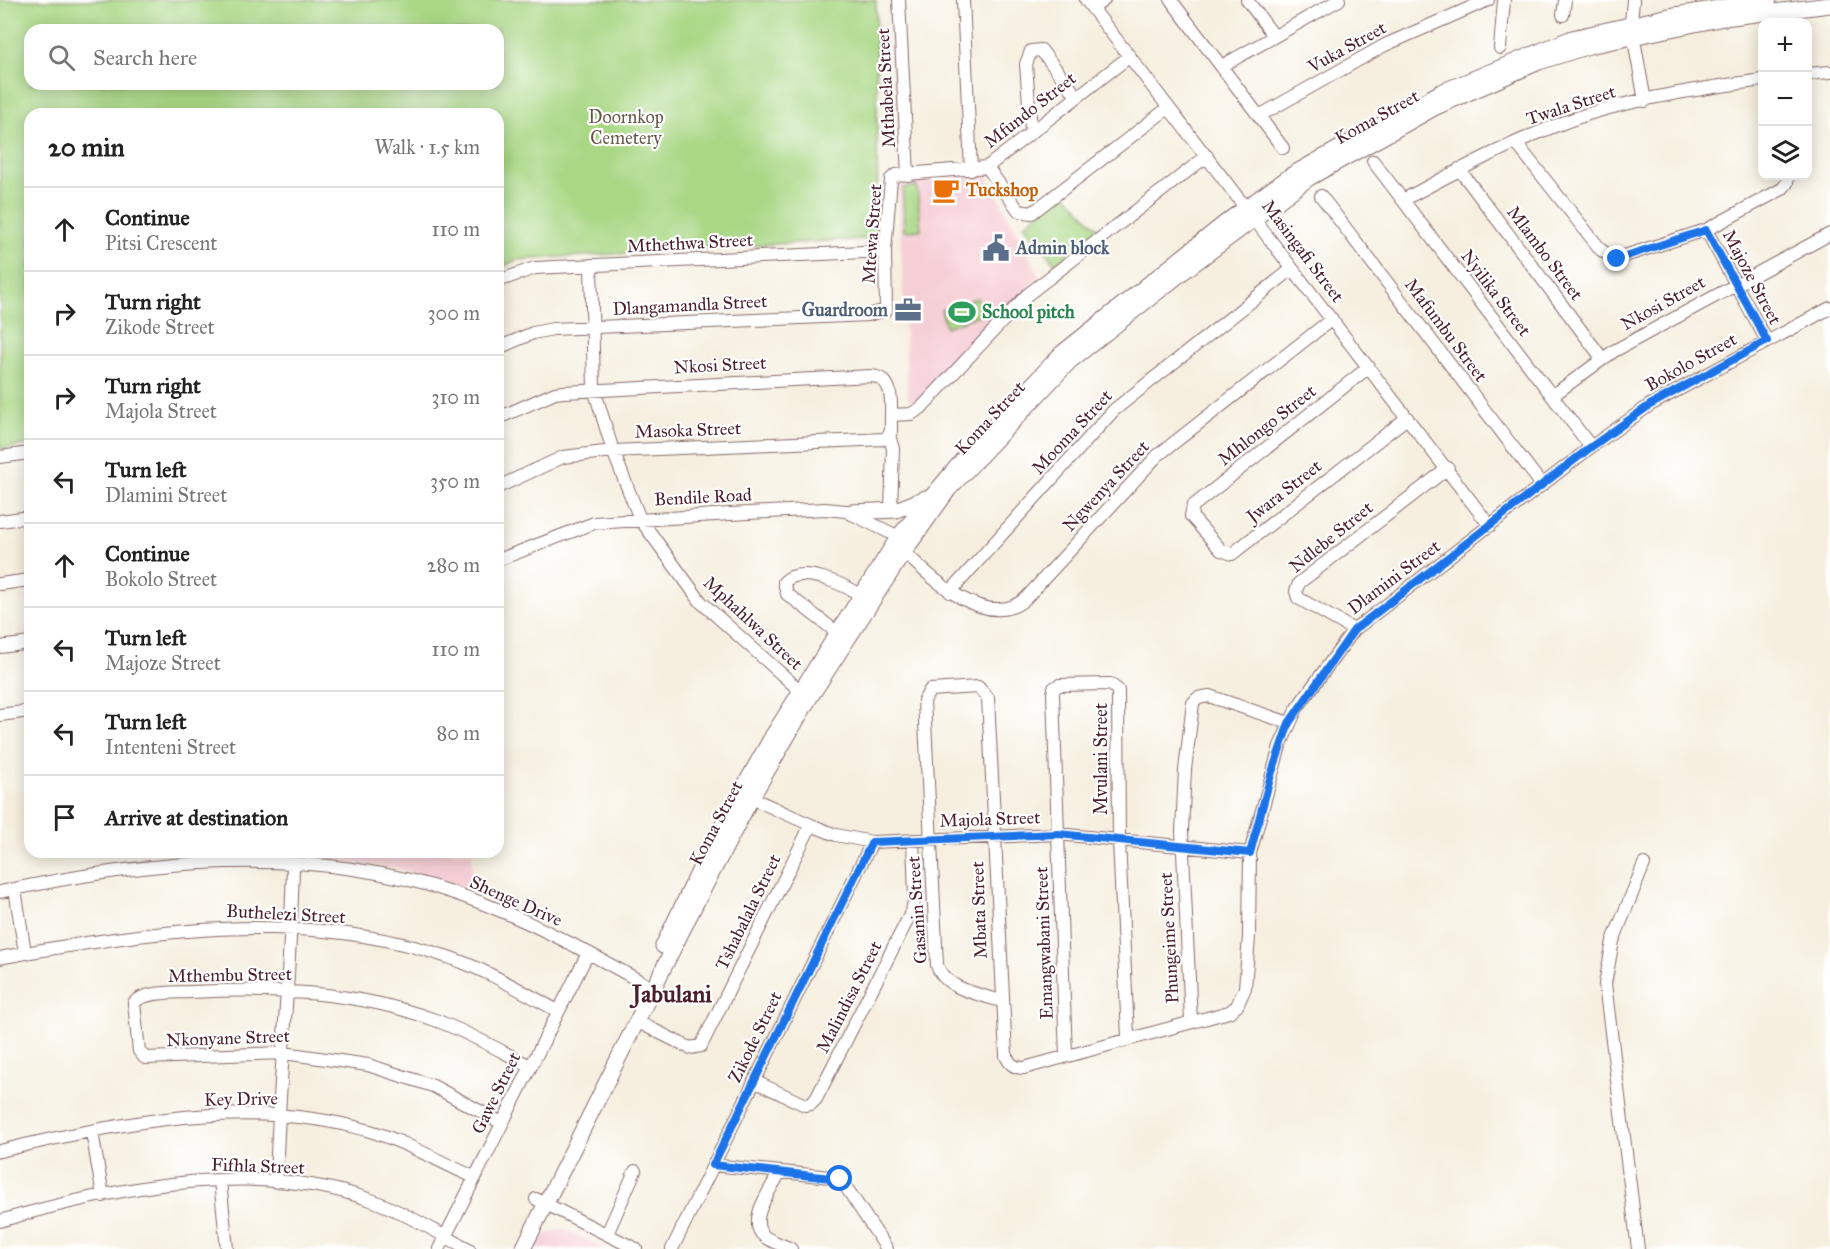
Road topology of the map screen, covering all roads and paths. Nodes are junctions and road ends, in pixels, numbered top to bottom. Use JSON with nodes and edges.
{"nodes":[{"id":1,"x":899,"y":0,"type":"edge"},
{"id":2,"x":963,"y":0,"type":"edge"},
{"id":3,"x":1104,"y":0,"type":"edge"},
{"id":4,"x":1171,"y":0,"type":"edge"},
{"id":5,"x":1247,"y":0,"type":"edge"},
{"id":6,"x":1339,"y":0,"type":"edge"},
{"id":7,"x":1488,"y":0,"type":"edge"},
{"id":8,"x":1504,"y":0,"type":"edge"},
{"id":9,"x":1565,"y":0,"type":"edge"},
{"id":10,"x":1633,"y":0,"type":"edge"},
{"id":11,"x":1769,"y":0,"type":"edge"},
{"id":12,"x":1089,"y":4,"type":"edge"},
{"id":13,"x":1830,"y":5,"type":"edge"},
{"id":14,"x":1563,"y":15,"type":"dead end"},
{"id":15,"x":1632,"y":30,"type":"junction"},
{"id":16,"x":1274,"y":36,"type":"junction"},
{"id":17,"x":1500,"y":48,"type":"dead end"},
{"id":18,"x":1130,"y":56,"type":"junction"},
{"id":19,"x":1222,"y":66,"type":"junction"},
{"id":20,"x":1830,"y":72,"type":"edge"},
{"id":21,"x":1812,"y":74,"type":"edge"},
{"id":22,"x":1758,"y":81,"type":"edge"},
{"id":23,"x":1076,"y":95,"type":"junction"},
{"id":24,"x":1645,"y":101,"type":"junction"},
{"id":25,"x":1168,"y":108,"type":"junction"},
{"id":26,"x":1259,"y":116,"type":"junction"},
{"id":27,"x":1031,"y":130,"type":"junction"},
{"id":28,"x":1516,"y":143,"type":"junction"},
{"id":29,"x":1283,"y":148,"type":"dead end"},
{"id":30,"x":1207,"y":156,"type":"junction"},
{"id":31,"x":1373,"y":161,"type":"dead end"},
{"id":32,"x":987,"y":167,"type":"junction"},
{"id":33,"x":1460,"y":169,"type":"junction"},
{"id":34,"x":971,"y":170,"type":"junction"},
{"id":35,"x":908,"y":174,"type":"junction"},
{"id":36,"x":1787,"y":180,"type":"edge"},
{"id":37,"x":1321,"y":196,"type":"dead end"},
{"id":38,"x":1402,"y":200,"type":"junction"},
{"id":39,"x":1251,"y":212,"type":"junction"},
{"id":40,"x":1706,"y":230,"type":"junction"},
{"id":41,"x":1830,"y":234,"type":"edge"},
{"id":42,"x":885,"y":251,"type":"junction"},
{"id":43,"x":591,"y":265,"type":"junction"},
{"id":44,"x":1292,"y":269,"type":"junction"},
{"id":45,"x":504,"y":279,"type":"edge"},
{"id":46,"x":1734,"y":284,"type":"junction"},
{"id":47,"x":1830,"y":308,"type":"edge"},
{"id":48,"x":886,"y":310,"type":"joint"},
{"id":49,"x":1332,"y":319,"type":"junction"},
{"id":50,"x":592,"y":328,"type":"junction"},
{"id":51,"x":1767,"y":341,"type":"junction"},
{"id":52,"x":504,"y":346,"type":"edge"},
{"id":53,"x":1602,"y":358,"type":"junction"},
{"id":54,"x":1369,"y":368,"type":"junction"},
{"id":55,"x":594,"y":389,"type":"junction"},
{"id":56,"x":1552,"y":396,"type":"junction"},
{"id":57,"x":504,"y":415,"type":"edge"},
{"id":58,"x":891,"y":415,"type":"junction"},
{"id":59,"x":1407,"y":418,"type":"junction"},
{"id":60,"x":887,"y":437,"type":"junction"},
{"id":61,"x":1591,"y":447,"type":"junction"},
{"id":62,"x":613,"y":451,"type":"junction"},
{"id":63,"x":24,"y":454,"type":"edge"},
{"id":64,"x":0,"y":457,"type":"edge"},
{"id":65,"x":1448,"y":468,"type":"junction"},
{"id":66,"x":504,"y":484,"type":"edge"},
{"id":67,"x":1542,"y":485,"type":"junction"},
{"id":68,"x":931,"y":496,"type":"junction"},
{"id":69,"x":891,"y":510,"type":"junction"},
{"id":70,"x":851,"y":512,"type":"junction"},
{"id":71,"x":1190,"y":512,"type":"joint"},
{"id":72,"x":24,"y":518,"type":"edge"},
{"id":73,"x":640,"y":519,"type":"junction"},
{"id":74,"x":0,"y":521,"type":"edge"},
{"id":75,"x":1490,"y":526,"type":"junction"},
{"id":76,"x":904,"y":544,"type":"junction"},
{"id":77,"x":504,"y":558,"type":"edge"},
{"id":78,"x":24,"y":580,"type":"edge"},
{"id":79,"x":0,"y":584,"type":"edge"},
{"id":80,"x":951,"y":592,"type":"junction"},
{"id":81,"x":862,"y":596,"type":"junction"},
{"id":82,"x":1354,"y":630,"type":"junction"},
{"id":83,"x":842,"y":636,"type":"junction"},
{"id":84,"x":24,"y":644,"type":"edge"},
{"id":85,"x":0,"y":647,"type":"edge"},
{"id":86,"x":1055,"y":686,"type":"joint"},
{"id":87,"x":985,"y":692,"type":"joint"},
{"id":88,"x":804,"y":695,"type":"junction"},
{"id":89,"x":24,"y":712,"type":"edge"},
{"id":90,"x":0,"y":715,"type":"edge"},
{"id":91,"x":1289,"y":723,"type":"junction"},
{"id":92,"x":746,"y":795,"type":"junction"},
{"id":93,"x":811,"y":825,"type":"junction"},
{"id":94,"x":1058,"y":834,"type":"junction"},
{"id":95,"x":995,"y":837,"type":"junction"},
{"id":96,"x":913,"y":840,"type":"junction"},
{"id":97,"x":931,"y":840,"type":"junction"},
{"id":98,"x":1119,"y":840,"type":"junction"},
{"id":99,"x":872,"y":842,"type":"junction"},
{"id":100,"x":1182,"y":847,"type":"junction"},
{"id":101,"x":1250,"y":853,"type":"junction"},
{"id":102,"x":293,"y":863,"type":"junction"},
{"id":103,"x":1644,"y":864,"type":"dead end"},
{"id":104,"x":15,"y":889,"type":"junction"},
{"id":105,"x":0,"y":892,"type":"edge"},
{"id":106,"x":292,"y":928,"type":"junction"},
{"id":107,"x":25,"y":952,"type":"junction"},
{"id":108,"x":588,"y":953,"type":"junction"},
{"id":109,"x":0,"y":958,"type":"edge"},
{"id":110,"x":649,"y":986,"type":"junction"},
{"id":111,"x":286,"y":990,"type":"junction"},
{"id":112,"x":1001,"y":1001,"type":"junction"},
{"id":113,"x":134,"y":1002,"type":"joint"},
{"id":114,"x":558,"y":1011,"type":"junction"},
{"id":115,"x":636,"y":1021,"type":"junction"},
{"id":116,"x":1191,"y":1021,"type":"junction"},
{"id":117,"x":1128,"y":1037,"type":"junction"},
{"id":118,"x":284,"y":1053,"type":"junction"},
{"id":119,"x":1066,"y":1056,"type":"junction"},
{"id":120,"x":530,"y":1066,"type":"junction"},
{"id":121,"x":754,"y":1081,"type":"junction"},
{"id":122,"x":278,"y":1115,"type":"junction"},
{"id":123,"x":502,"y":1123,"type":"junction"},
{"id":124,"x":92,"y":1132,"type":"junction"},
{"id":125,"x":0,"y":1151,"type":"edge"},
{"id":126,"x":713,"y":1165,"type":"junction"},
{"id":127,"x":635,"y":1171,"type":"dead end"},
{"id":128,"x":780,"y":1172,"type":"junction"},
{"id":129,"x":474,"y":1177,"type":"junction"},
{"id":130,"x":220,"y":1181,"type":"junction"},
{"id":131,"x":276,"y":1182,"type":"junction"},
{"id":132,"x":104,"y":1196,"type":"junction"},
{"id":133,"x":540,"y":1201,"type":"junction"},
{"id":134,"x":0,"y":1221,"type":"edge"},
{"id":135,"x":607,"y":1234,"type":"junction"},
{"id":136,"x":445,"y":1237,"type":"junction"},
{"id":137,"x":227,"y":1249,"type":"edge"},
{"id":138,"x":439,"y":1249,"type":"edge"},
{"id":139,"x":469,"y":1249,"type":"edge"},
{"id":140,"x":512,"y":1249,"type":"edge"},
{"id":141,"x":523,"y":1249,"type":"edge"},
{"id":142,"x":636,"y":1249,"type":"edge"},
{"id":143,"x":672,"y":1249,"type":"edge"},
{"id":144,"x":791,"y":1249,"type":"edge"},
{"id":145,"x":887,"y":1249,"type":"edge"},
{"id":146,"x":1638,"y":1249,"type":"edge"}],
"edges":[{"from":1,"to":35,"type":"street","name":"Mthabela Street"},
{"from":2,"to":34,"type":"street"},
{"from":3,"to":12,"type":"street"},
{"from":4,"to":19,"type":"street"},
{"from":5,"to":16,"type":"street"},
{"from":6,"to":16,"type":"street"},
{"from":7,"to":26,"type":"street","name":"Vuka Street"},
{"from":8,"to":17,"type":"street"},
{"from":9,"to":14,"type":"street"},
{"from":10,"to":15,"type":"street"},
{"from":11,"to":15,"type":"main road","name":"Koma Street"},
{"from":12,"to":18,"type":"street","name":"Masingafi Street"},
{"from":13,"to":15,"type":"main road","name":"Koma Street"},
{"from":15,"to":24,"type":"street"},
{"from":15,"to":39,"type":"main road","name":"Koma Street"},
{"from":16,"to":19,"type":"street"},
{"from":18,"to":23,"type":"street","name":"Mfundo Street"},
{"from":18,"to":25,"type":"street","name":"Masingafi Street"},
{"from":19,"to":26,"type":"street"},
{"from":20,"to":21,"type":"street"},
{"from":22,"to":24,"type":"street","name":"Twala Street"},
{"from":23,"to":27,"type":"street","name":"Mfundo Street"},
{"from":23,"to":27,"type":"street"},
{"from":24,"to":28,"type":"street","name":"Twala Street"},
{"from":25,"to":30,"type":"street","name":"Masingafi Street"},
{"from":25,"to":32,"type":"street"},
{"from":26,"to":29,"type":"street"},
{"from":27,"to":32,"type":"street","name":"Mfundo Street"},
{"from":28,"to":33,"type":"street","name":"Twala Street"},
{"from":28,"to":40,"type":"street"},
{"from":30,"to":39,"type":"street","name":"Masingafi Street"},
{"from":30,"to":58,"type":"street"},
{"from":31,"to":38,"type":"street","name":"Nyilika Street"},
{"from":32,"to":34,"type":"street","name":"Mfundo Street"},
{"from":33,"to":38,"type":"street","name":"Twala Street"},
{"from":33,"to":53,"type":"street","name":"Mlambo Street"},
{"from":34,"to":35,"type":"street","name":"Mfundo Street"},
{"from":35,"to":42,"type":"street","name":"Mtewa Street"},
{"from":36,"to":40,"type":"street"},
{"from":37,"to":67,"type":"street","name":"Mafumbu Street"},
{"from":38,"to":56,"type":"street","name":"Nyilika Street"},
{"from":39,"to":44,"type":"street","name":"Masingafi Street"},
{"from":39,"to":68,"type":"main road","name":"Koma Street"},
{"from":39,"to":76,"type":"main road","name":"Koma Street"},
{"from":40,"to":46,"type":"street","name":"Majoze Street"},
{"from":41,"to":46,"type":"street","name":"Nkosi Street"},
{"from":42,"to":43,"type":"street","name":"Mthethwa Street"},
{"from":42,"to":48,"type":"street","name":"Mtewa Street"},
{"from":43,"to":45,"type":"street","name":"Mthethwa Street"},
{"from":43,"to":50,"type":"street","name":"Mphahlwa Street"},
{"from":44,"to":49,"type":"street","name":"Masingafi Street"},
{"from":44,"to":80,"type":"street","name":"Mooma Street"},
{"from":46,"to":51,"type":"street","name":"Majoze Street"},
{"from":46,"to":53,"type":"street","name":"Nkosi Street"},
{"from":47,"to":51,"type":"street","name":"Bokolo Street"},
{"from":48,"to":50,"type":"street","name":"Dlangamandla Street"},
{"from":49,"to":54,"type":"street","name":"Masingafi Street"},
{"from":49,"to":80,"type":"street","name":"Ngwenya Street"},
{"from":50,"to":52,"type":"street","name":"Dlangamandla Street"},
{"from":50,"to":55,"type":"street","name":"Mphahlwa Street"},
{"from":51,"to":61,"type":"street","name":"Bokolo Street"},
{"from":53,"to":56,"type":"street","name":"Nkosi Street"},
{"from":54,"to":59,"type":"street","name":"Masingafi Street"},
{"from":54,"to":71,"type":"street","name":"Mhlongo Street"},
{"from":55,"to":57,"type":"street","name":"Nkosi Street"},
{"from":55,"to":58,"type":"street","name":"Nkosi Street"},
{"from":55,"to":62,"type":"street","name":"Mphahlwa Street"},
{"from":56,"to":61,"type":"street","name":"Nyilika Street"},
{"from":58,"to":60,"type":"street","name":"Nkosi Street"},
{"from":59,"to":65,"type":"street","name":"Masingafi Street"},
{"from":59,"to":71,"type":"street","name":"Jwara Street"},
{"from":60,"to":62,"type":"street","name":"Masoka Street"},
{"from":60,"to":69,"type":"street","name":"Nkosi Street"},
{"from":61,"to":67,"type":"street","name":"Bokolo Street"},
{"from":62,"to":66,"type":"street","name":"Masoka Street"},
{"from":62,"to":73,"type":"street","name":"Mphahlwa Street"},
{"from":63,"to":64,"type":"street"},
{"from":65,"to":75,"type":"street","name":"Masingafi Street"},
{"from":65,"to":82,"type":"street","name":"Ndlebe Street"},
{"from":67,"to":75,"type":"street","name":"Bokolo Street"},
{"from":68,"to":69,"type":"main road"},
{"from":68,"to":76,"type":"main road","name":"Koma Street"},
{"from":69,"to":70,"type":"main road"},
{"from":70,"to":73,"type":"street","name":"Bendile Road"},
{"from":70,"to":76,"type":"street","name":"Bendile Road"},
{"from":72,"to":74,"type":"street"},
{"from":73,"to":77,"type":"street","name":"Bendile Road"},
{"from":73,"to":88,"type":"street","name":"Mphahlwa Street"},
{"from":75,"to":82,"type":"street","name":"Dlamini Street"},
{"from":76,"to":80,"type":"street","name":"Ngwenya Street"},
{"from":76,"to":81,"type":"main road","name":"Koma Street"},
{"from":76,"to":83,"type":"main road","name":"Koma Street"},
{"from":78,"to":79,"type":"street"},
{"from":81,"to":83,"type":"main road","name":"Koma Street"},
{"from":81,"to":83,"type":"street"},
{"from":82,"to":91,"type":"street","name":"Dlamini Street"},
{"from":83,"to":88,"type":"main road","name":"Koma Street"},
{"from":84,"to":85,"type":"street"},
{"from":86,"to":94,"type":"street","name":"Emangwabani Street"},
{"from":86,"to":98,"type":"street","name":"Mvulani Street"},
{"from":87,"to":95,"type":"street","name":"Mbata Street"},
{"from":87,"to":97,"type":"street","name":"Gasanin Street"},
{"from":88,"to":92,"type":"main road","name":"Koma Street"},
{"from":89,"to":90,"type":"street"},
{"from":91,"to":100,"type":"street","name":"Phungeime Street"},
{"from":91,"to":101,"type":"street","name":"Dlamini Street"},
{"from":92,"to":93,"type":"street","name":"Majola Street"},
{"from":92,"to":110,"type":"main road","name":"Koma Street"},
{"from":93,"to":99,"type":"street","name":"Majola Street"},
{"from":93,"to":115,"type":"street","name":"Tshabalala Street"},
{"from":94,"to":95,"type":"street","name":"Majola Street"},
{"from":94,"to":98,"type":"street","name":"Majola Street"},
{"from":94,"to":119,"type":"street","name":"Emangwabani Street"},
{"from":95,"to":97,"type":"street","name":"Majola Street"},
{"from":95,"to":112,"type":"street","name":"Mbata Street"},
{"from":96,"to":97,"type":"street","name":"Majola Street"},
{"from":96,"to":99,"type":"street","name":"Majola Street"},
{"from":96,"to":121,"type":"street","name":"Malindisa Street"},
{"from":97,"to":112,"type":"street","name":"Gasanin Street"},
{"from":98,"to":100,"type":"street","name":"Majola Street"},
{"from":98,"to":117,"type":"street","name":"Mvulani Street"},
{"from":99,"to":121,"type":"street","name":"Zikode Street"},
{"from":100,"to":101,"type":"street","name":"Majola Street"},
{"from":100,"to":116,"type":"street","name":"Phungeime Street"},
{"from":101,"to":116,"type":"street","name":"Dlamini Street"},
{"from":102,"to":104,"type":"street","name":"Shenge Drive"},
{"from":102,"to":106,"type":"street"},
{"from":102,"to":108,"type":"street","name":"Shenge Drive"},
{"from":103,"to":146,"type":"street"},
{"from":104,"to":105,"type":"street","name":"Shenge Drive"},
{"from":104,"to":107,"type":"street"},
{"from":106,"to":107,"type":"street","name":"Buthelezi Street"},
{"from":106,"to":111,"type":"street"},
{"from":106,"to":114,"type":"street","name":"Buthelezi Street"},
{"from":107,"to":109,"type":"street","name":"Buthelezi Street"},
{"from":108,"to":110,"type":"street","name":"Shenge Drive"},
{"from":108,"to":114,"type":"street","name":"Gawe Street"},
{"from":110,"to":115,"type":"main road","name":"Koma Street"},
{"from":110,"to":133,"type":"main road","name":"Koma Street"},
{"from":111,"to":113,"type":"street","name":"Mthembu Street"},
{"from":111,"to":118,"type":"street"},
{"from":111,"to":120,"type":"street","name":"Mthembu Street"},
{"from":112,"to":119,"type":"street","name":"Mbata Street"},
{"from":113,"to":118,"type":"street","name":"Nkonyane Street"},
{"from":114,"to":120,"type":"street","name":"Gawe Street"},
{"from":115,"to":133,"type":"main road","name":"Koma Street"},
{"from":116,"to":117,"type":"street"},
{"from":117,"to":119,"type":"street"},
{"from":118,"to":122,"type":"street"},
{"from":118,"to":123,"type":"street","name":"Nkonyane Street"},
{"from":120,"to":123,"type":"street","name":"Gawe Street"},
{"from":121,"to":126,"type":"street","name":"Zikode Street"},
{"from":122,"to":124,"type":"street","name":"Key Drive"},
{"from":122,"to":129,"type":"street","name":"Key Drive"},
{"from":122,"to":131,"type":"street"},
{"from":123,"to":129,"type":"street","name":"Gawe Street"},
{"from":124,"to":125,"type":"street","name":"Key Drive"},
{"from":124,"to":132,"type":"street"},
{"from":126,"to":128,"type":"street"},
{"from":126,"to":143,"type":"street","name":"Zikode Street"},
{"from":127,"to":135,"type":"street"},
{"from":128,"to":144,"type":"street"},
{"from":128,"to":145,"type":"street"},
{"from":129,"to":136,"type":"street","name":"Gawe Street"},
{"from":130,"to":131,"type":"street","name":"Fifhla Street"},
{"from":130,"to":132,"type":"street","name":"Fifhla Street"},
{"from":130,"to":137,"type":"street"},
{"from":131,"to":136,"type":"street","name":"Fifhla Street"},
{"from":132,"to":134,"type":"street","name":"Fifhla Street"},
{"from":133,"to":135,"type":"street"},
{"from":133,"to":140,"type":"main road","name":"Koma Street"},
{"from":133,"to":141,"type":"main road","name":"Koma Street"},
{"from":135,"to":142,"type":"street"},
{"from":136,"to":138,"type":"street","name":"Gawe Street"},
{"from":136,"to":139,"type":"street","name":"Fifhla Street"}]}
